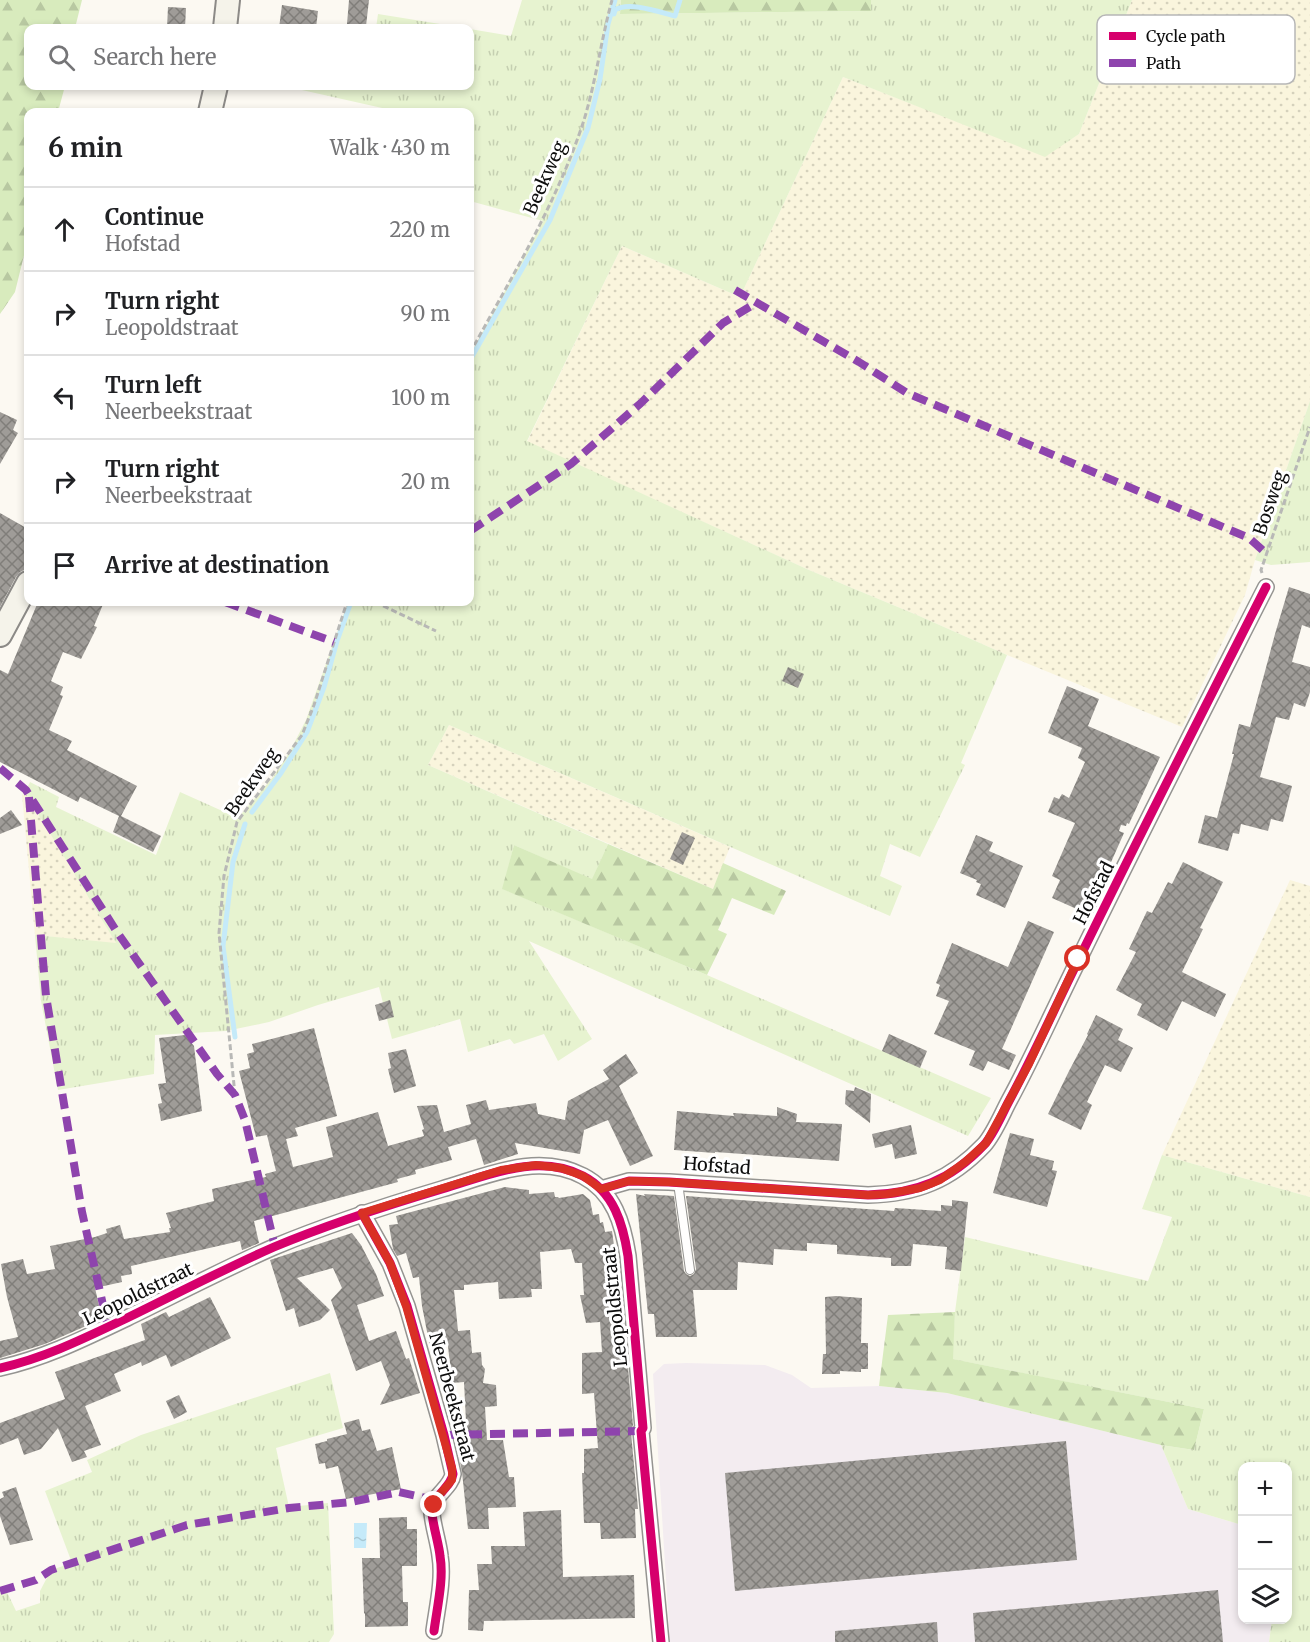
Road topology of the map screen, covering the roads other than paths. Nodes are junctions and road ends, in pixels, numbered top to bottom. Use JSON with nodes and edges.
{"nodes":[{"id":1,"x":228,"y":0,"type":"edge"},
{"id":2,"x":225,"y":24,"type":"edge"},
{"id":3,"x":215,"y":90,"type":"edge"},
{"id":4,"x":211,"y":108,"type":"edge"},
{"id":5,"x":1266,"y":587,"type":"road end"},
{"id":6,"x":24,"y":590,"type":"edge"},
{"id":7,"x":0,"y":635,"type":"edge"},
{"id":8,"x":678,"y":1183,"type":"junction"},
{"id":9,"x":601,"y":1189,"type":"junction"},
{"id":10,"x":362,"y":1213,"type":"junction"},
{"id":11,"x":690,"y":1270,"type":"dead end"},
{"id":12,"x":0,"y":1368,"type":"edge"},
{"id":13,"x":434,"y":1631,"type":"dead end"},
{"id":14,"x":661,"y":1642,"type":"edge"}],
"edges":[{"from":1,"to":2,"type":"main road"},
{"from":3,"to":4,"type":"main road"},
{"from":5,"to":8,"type":"street","name":"Hofstad"},
{"from":6,"to":7,"type":"main road"},
{"from":8,"to":9,"type":"street","name":"Hofstad"},
{"from":8,"to":11,"type":"lane"},
{"from":9,"to":10,"type":"street","name":"Leopoldstraat"},
{"from":9,"to":14,"type":"street","name":"Leopoldstraat"},
{"from":10,"to":12,"type":"street","name":"Leopoldstraat"},
{"from":10,"to":13,"type":"street","name":"Neerbeekstraat"}]}
